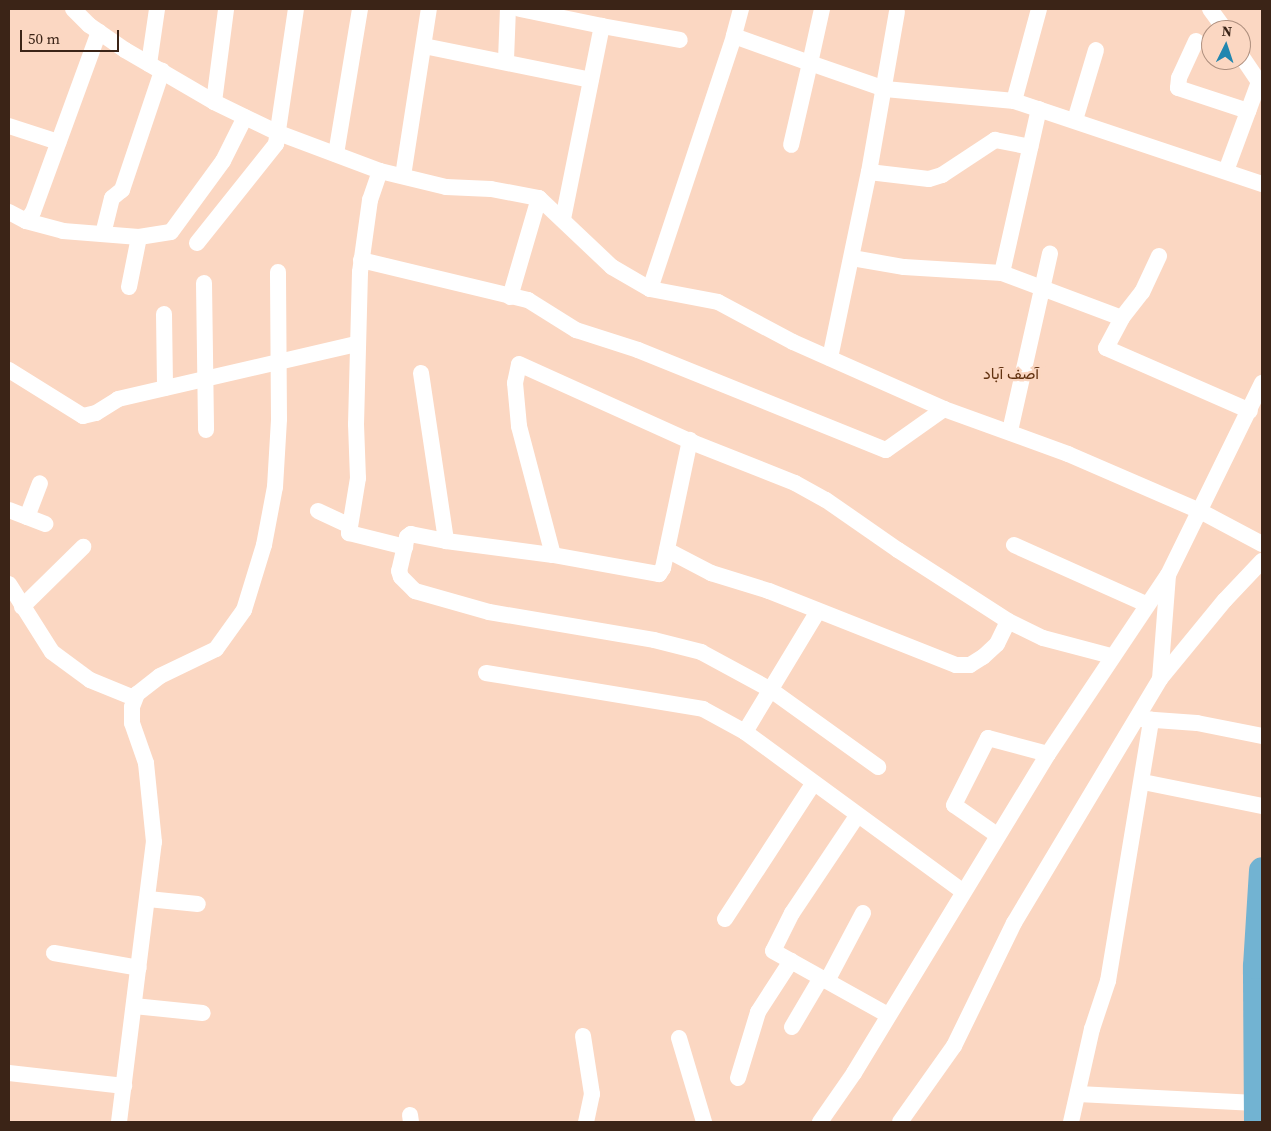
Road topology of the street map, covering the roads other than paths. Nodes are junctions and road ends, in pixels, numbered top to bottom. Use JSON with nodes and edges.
{"nodes":[{"id":1,"x":157,"y":9,"type":"edge"},
{"id":2,"x":226,"y":9,"type":"edge"},
{"id":3,"x":296,"y":9,"type":"edge"},
{"id":4,"x":360,"y":9,"type":"edge"},
{"id":5,"x":429,"y":9,"type":"edge"},
{"id":6,"x":508,"y":9,"type":"edge"},
{"id":7,"x":520,"y":9,"type":"edge"},
{"id":8,"x":742,"y":9,"type":"edge"},
{"id":9,"x":822,"y":9,"type":"edge"},
{"id":10,"x":1039,"y":9,"type":"edge"},
{"id":11,"x":1210,"y":9,"type":"edge"},
{"id":12,"x":80,"y":12,"type":"edge"},
{"id":13,"x":897,"y":12,"type":"dead end"},
{"id":14,"x":1217,"y":20,"type":"edge"},
{"id":15,"x":602,"y":26,"type":"junction"},
{"id":16,"x":99,"y":32,"type":"junction"},
{"id":17,"x":734,"y":36,"type":"junction"},
{"id":18,"x":680,"y":40,"type":"dead end"},
{"id":19,"x":1196,"y":42,"type":"dead end"},
{"id":20,"x":424,"y":46,"type":"junction"},
{"id":21,"x":1096,"y":50,"type":"dead end"},
{"id":22,"x":506,"y":60,"type":"junction"},
{"id":23,"x":810,"y":62,"type":"junction"},
{"id":24,"x":156,"y":67,"type":"junction"},
{"id":25,"x":1251,"y":70,"type":"edge"},
{"id":26,"x":591,"y":80,"type":"junction"},
{"id":27,"x":885,"y":90,"type":"junction"},
{"id":28,"x":1014,"y":101,"type":"junction"},
{"id":29,"x":214,"y":102,"type":"junction"},
{"id":30,"x":1039,"y":109,"type":"junction"},
{"id":31,"x":1248,"y":111,"type":"junction"},
{"id":32,"x":245,"y":117,"type":"junction"},
{"id":33,"x":1075,"y":120,"type":"junction"},
{"id":34,"x":9,"y":126,"type":"edge"},
{"id":35,"x":276,"y":132,"type":"junction"},
{"id":36,"x":58,"y":142,"type":"junction"},
{"id":37,"x":791,"y":145,"type":"dead end"},
{"id":38,"x":1030,"y":147,"type":"junction"},
{"id":39,"x":336,"y":154,"type":"junction"},
{"id":40,"x":380,"y":171,"type":"junction"},
{"id":41,"x":1226,"y":171,"type":"junction"},
{"id":42,"x":870,"y":172,"type":"junction"},
{"id":43,"x":403,"y":176,"type":"junction"},
{"id":44,"x":1262,"y":184,"type":"edge"},
{"id":45,"x":540,"y":198,"type":"junction"},
{"id":46,"x":9,"y":212,"type":"edge"},
{"id":47,"x":563,"y":219,"type":"junction"},
{"id":48,"x":26,"y":221,"type":"junction"},
{"id":49,"x":103,"y":234,"type":"junction"},
{"id":50,"x":139,"y":238,"type":"junction"},
{"id":51,"x":198,"y":243,"type":"dead end"},
{"id":52,"x":1050,"y":253,"type":"dead end"},
{"id":53,"x":1159,"y":256,"type":"dead end"},
{"id":54,"x":852,"y":258,"type":"junction"},
{"id":55,"x":361,"y":260,"type":"junction"},
{"id":56,"x":278,"y":272,"type":"dead end"},
{"id":57,"x":1002,"y":272,"type":"junction"},
{"id":58,"x":204,"y":283,"type":"dead end"},
{"id":59,"x":1044,"y":286,"type":"junction"},
{"id":60,"x":129,"y":287,"type":"dead end"},
{"id":61,"x":650,"y":289,"type":"junction"},
{"id":62,"x":510,"y":297,"type":"junction"},
{"id":63,"x":164,"y":314,"type":"dead end"},
{"id":64,"x":1122,"y":318,"type":"junction"},
{"id":65,"x":357,"y":344,"type":"junction"},
{"id":66,"x":830,"y":358,"type":"junction"},
{"id":67,"x":278,"y":362,"type":"junction"},
{"id":68,"x":9,"y":370,"type":"edge"},
{"id":69,"x":421,"y":372,"type":"dead end"},
{"id":70,"x":206,"y":378,"type":"junction"},
{"id":71,"x":1262,"y":383,"type":"edge"},
{"id":72,"x":165,"y":388,"type":"junction"},
{"id":73,"x":944,"y":409,"type":"junction"},
{"id":74,"x":1250,"y":411,"type":"junction"},
{"id":75,"x":206,"y":430,"type":"dead end"},
{"id":76,"x":1010,"y":431,"type":"junction"},
{"id":77,"x":690,"y":440,"type":"junction"},
{"id":78,"x":40,"y":484,"type":"dead end"},
{"id":79,"x":9,"y":510,"type":"edge"},
{"id":80,"x":318,"y":511,"type":"dead end"},
{"id":81,"x":1200,"y":511,"type":"junction"},
{"id":82,"x":27,"y":517,"type":"junction"},
{"id":83,"x":45,"y":524,"type":"dead end"},
{"id":84,"x":350,"y":526,"type":"junction"},
{"id":85,"x":446,"y":541,"type":"junction"},
{"id":86,"x":1262,"y":544,"type":"edge"},
{"id":87,"x":1014,"y":545,"type":"dead end"},
{"id":88,"x":83,"y":546,"type":"dead end"},
{"id":89,"x":405,"y":547,"type":"junction"},
{"id":90,"x":667,"y":550,"type":"junction"},
{"id":91,"x":554,"y":555,"type":"junction"},
{"id":92,"x":1262,"y":561,"type":"edge"},
{"id":93,"x":1168,"y":575,"type":"junction"},
{"id":94,"x":9,"y":584,"type":"edge"},
{"id":95,"x":1146,"y":604,"type":"junction"},
{"id":96,"x":22,"y":606,"type":"junction"},
{"id":97,"x":818,"y":611,"type":"junction"},
{"id":98,"x":1008,"y":621,"type":"junction"},
{"id":99,"x":1111,"y":656,"type":"junction"},
{"id":100,"x":486,"y":673,"type":"dead end"},
{"id":101,"x":1160,"y":679,"type":"junction"},
{"id":102,"x":771,"y":690,"type":"junction"},
{"id":103,"x":134,"y":698,"type":"junction"},
{"id":104,"x":1143,"y":719,"type":"junction"},
{"id":105,"x":745,"y":732,"type":"junction"},
{"id":106,"x":1262,"y":736,"type":"edge"},
{"id":107,"x":1048,"y":754,"type":"junction"},
{"id":108,"x":878,"y":768,"type":"dead end"},
{"id":109,"x":1144,"y":782,"type":"junction"},
{"id":110,"x":813,"y":784,"type":"junction"},
{"id":111,"x":1262,"y":806,"type":"edge"},
{"id":112,"x":857,"y":816,"type":"junction"},
{"id":113,"x":998,"y":835,"type":"junction"},
{"id":114,"x":1262,"y":870,"type":"edge"},
{"id":115,"x":962,"y":891,"type":"junction"},
{"id":116,"x":148,"y":899,"type":"junction"},
{"id":117,"x":198,"y":904,"type":"dead end"},
{"id":118,"x":863,"y":913,"type":"dead end"},
{"id":119,"x":725,"y":919,"type":"dead end"},
{"id":120,"x":54,"y":953,"type":"dead end"},
{"id":121,"x":791,"y":961,"type":"junction"},
{"id":122,"x":139,"y":968,"type":"junction"},
{"id":123,"x":824,"y":979,"type":"junction"},
{"id":124,"x":134,"y":1006,"type":"junction"},
{"id":125,"x":203,"y":1013,"type":"dead end"},
{"id":126,"x":888,"y":1015,"type":"junction"},
{"id":127,"x":792,"y":1027,"type":"dead end"},
{"id":128,"x":583,"y":1036,"type":"dead end"},
{"id":129,"x":679,"y":1038,"type":"dead end"},
{"id":130,"x":9,"y":1073,"type":"edge"},
{"id":131,"x":738,"y":1078,"type":"dead end"},
{"id":132,"x":124,"y":1086,"type":"junction"},
{"id":133,"x":1078,"y":1094,"type":"junction"},
{"id":134,"x":1257,"y":1112,"type":"edge"},
{"id":135,"x":120,"y":1122,"type":"edge"},
{"id":136,"x":586,"y":1122,"type":"edge"},
{"id":137,"x":704,"y":1122,"type":"edge"},
{"id":138,"x":820,"y":1122,"type":"edge"},
{"id":139,"x":900,"y":1122,"type":"edge"},
{"id":140,"x":1071,"y":1122,"type":"edge"}],
"edges":[{"from":1,"to":24,"type":"street"},
{"from":2,"to":29,"type":"street"},
{"from":3,"to":35,"type":"street"},
{"from":4,"to":39,"type":"street"},
{"from":5,"to":20,"type":"street"},
{"from":6,"to":22,"type":"street"},
{"from":7,"to":15,"type":"street"},
{"from":8,"to":17,"type":"street"},
{"from":9,"to":23,"type":"street"},
{"from":10,"to":28,"type":"street"},
{"from":11,"to":14,"type":"street"},
{"from":12,"to":16,"type":"street"},
{"from":13,"to":27,"type":"street"},
{"from":15,"to":18,"type":"street"},
{"from":15,"to":26,"type":"street"},
{"from":16,"to":24,"type":"street"},
{"from":16,"to":36,"type":"street"},
{"from":17,"to":23,"type":"street"},
{"from":17,"to":61,"type":"street"},
{"from":19,"to":31,"type":"street"},
{"from":20,"to":22,"type":"street"},
{"from":20,"to":43,"type":"street"},
{"from":21,"to":33,"type":"street"},
{"from":22,"to":26,"type":"street"},
{"from":23,"to":27,"type":"street"},
{"from":23,"to":37,"type":"street"},
{"from":24,"to":29,"type":"street"},
{"from":24,"to":49,"type":"street"},
{"from":25,"to":31,"type":"street"},
{"from":26,"to":47,"type":"street"},
{"from":27,"to":28,"type":"street"},
{"from":27,"to":42,"type":"street"},
{"from":28,"to":30,"type":"street"},
{"from":29,"to":32,"type":"street"},
{"from":30,"to":33,"type":"street"},
{"from":30,"to":38,"type":"street"},
{"from":31,"to":41,"type":"street"},
{"from":32,"to":35,"type":"street"},
{"from":32,"to":50,"type":"street"},
{"from":33,"to":41,"type":"street"},
{"from":34,"to":36,"type":"street"},
{"from":35,"to":39,"type":"street"},
{"from":35,"to":51,"type":"street"},
{"from":36,"to":48,"type":"street"},
{"from":38,"to":42,"type":"street"},
{"from":38,"to":57,"type":"street"},
{"from":39,"to":40,"type":"street"},
{"from":40,"to":43,"type":"street"},
{"from":40,"to":55,"type":"street"},
{"from":41,"to":44,"type":"street"},
{"from":42,"to":54,"type":"street"},
{"from":43,"to":45,"type":"street"},
{"from":45,"to":47,"type":"street"},
{"from":45,"to":62,"type":"street"},
{"from":46,"to":48,"type":"street"},
{"from":47,"to":61,"type":"street"},
{"from":48,"to":49,"type":"street"},
{"from":49,"to":50,"type":"street"},
{"from":50,"to":60,"type":"street"},
{"from":52,"to":59,"type":"street"},
{"from":53,"to":64,"type":"street"},
{"from":54,"to":57,"type":"street"},
{"from":54,"to":66,"type":"street"},
{"from":55,"to":62,"type":"street"},
{"from":55,"to":65,"type":"street"},
{"from":56,"to":67,"type":"street"},
{"from":57,"to":59,"type":"street"},
{"from":58,"to":70,"type":"street"},
{"from":59,"to":64,"type":"street"},
{"from":59,"to":76,"type":"street"},
{"from":61,"to":66,"type":"street"},
{"from":62,"to":73,"type":"street"},
{"from":63,"to":72,"type":"street"},
{"from":64,"to":74,"type":"street"},
{"from":65,"to":67,"type":"street"},
{"from":65,"to":84,"type":"street"},
{"from":66,"to":73,"type":"street"},
{"from":67,"to":70,"type":"street"},
{"from":67,"to":103,"type":"street"},
{"from":68,"to":72,"type":"street"},
{"from":69,"to":85,"type":"street"},
{"from":70,"to":72,"type":"street"},
{"from":70,"to":75,"type":"street"},
{"from":71,"to":74,"type":"street"},
{"from":73,"to":76,"type":"street"},
{"from":74,"to":81,"type":"street"},
{"from":76,"to":81,"type":"street"},
{"from":77,"to":90,"type":"street"},
{"from":77,"to":91,"type":"street"},
{"from":77,"to":98,"type":"street"},
{"from":78,"to":82,"type":"street"},
{"from":79,"to":82,"type":"street"},
{"from":80,"to":84,"type":"street"},
{"from":81,"to":86,"type":"street"},
{"from":81,"to":93,"type":"street"},
{"from":82,"to":83,"type":"street"},
{"from":84,"to":89,"type":"street"},
{"from":85,"to":89,"type":"street"},
{"from":85,"to":91,"type":"street"},
{"from":87,"to":95,"type":"street"},
{"from":88,"to":96,"type":"street"},
{"from":89,"to":102,"type":"street"},
{"from":90,"to":91,"type":"street"},
{"from":90,"to":97,"type":"street"},
{"from":92,"to":101,"type":"street"},
{"from":93,"to":95,"type":"street"},
{"from":93,"to":101,"type":"street"},
{"from":94,"to":96,"type":"street"},
{"from":95,"to":99,"type":"street"},
{"from":96,"to":103,"type":"street"},
{"from":97,"to":98,"type":"street"},
{"from":97,"to":102,"type":"street"},
{"from":98,"to":99,"type":"street"},
{"from":99,"to":107,"type":"street"},
{"from":100,"to":105,"type":"street"},
{"from":101,"to":104,"type":"street"},
{"from":102,"to":105,"type":"street"},
{"from":102,"to":108,"type":"street"},
{"from":103,"to":116,"type":"street"},
{"from":104,"to":106,"type":"street"},
{"from":104,"to":109,"type":"street"},
{"from":104,"to":139,"type":"street"},
{"from":105,"to":110,"type":"street"},
{"from":107,"to":113,"type":"street"},
{"from":107,"to":113,"type":"street"},
{"from":109,"to":111,"type":"street"},
{"from":109,"to":133,"type":"street"},
{"from":110,"to":112,"type":"street"},
{"from":110,"to":119,"type":"street"},
{"from":112,"to":115,"type":"street"},
{"from":112,"to":121,"type":"street"},
{"from":113,"to":115,"type":"street"},
{"from":114,"to":134,"type":"highway"},
{"from":115,"to":126,"type":"street"},
{"from":116,"to":117,"type":"street"},
{"from":116,"to":122,"type":"street"},
{"from":118,"to":123,"type":"street"},
{"from":120,"to":122,"type":"street"},
{"from":121,"to":123,"type":"street"},
{"from":121,"to":131,"type":"street"},
{"from":122,"to":124,"type":"street"},
{"from":123,"to":126,"type":"street"},
{"from":123,"to":127,"type":"street"},
{"from":124,"to":125,"type":"street"},
{"from":124,"to":132,"type":"street"},
{"from":126,"to":138,"type":"street"},
{"from":128,"to":136,"type":"street"},
{"from":129,"to":137,"type":"street"},
{"from":130,"to":132,"type":"street"},
{"from":132,"to":135,"type":"street"},
{"from":133,"to":134,"type":"street"},
{"from":133,"to":140,"type":"street"}]}
